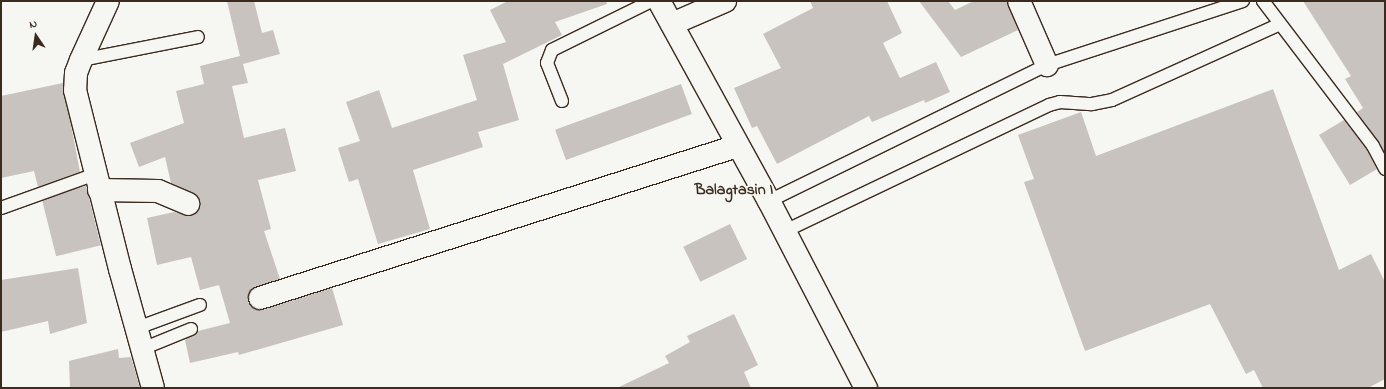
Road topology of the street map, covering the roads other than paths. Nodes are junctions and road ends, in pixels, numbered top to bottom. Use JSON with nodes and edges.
{"nodes":[{"id":1,"x":108,"y":1,"type":"edge"},
{"id":2,"x":652,"y":1,"type":"edge"},
{"id":3,"x":659,"y":1,"type":"edge"},
{"id":4,"x":725,"y":1,"type":"edge"},
{"id":5,"x":1019,"y":1,"type":"edge"},
{"id":6,"x":1243,"y":1,"type":"edge"},
{"id":7,"x":1263,"y":1,"type":"edge"},
{"id":8,"x":672,"y":24,"type":"junction"},
{"id":9,"x":1280,"y":24,"type":"junction"},
{"id":10,"x":198,"y":37,"type":"dead end"},
{"id":11,"x":80,"y":60,"type":"junction"},
{"id":12,"x":1047,"y":65,"type":"junction"},
{"id":13,"x":562,"y":101,"type":"dead end"},
{"id":14,"x":737,"y":146,"type":"junction"},
{"id":15,"x":1385,"y":169,"type":"edge"},
{"id":16,"x":98,"y":182,"type":"junction"},
{"id":17,"x":769,"y":201,"type":"junction"},
{"id":18,"x":188,"y":204,"type":"dead end"},
{"id":19,"x":1,"y":208,"type":"edge"},
{"id":20,"x":785,"y":231,"type":"junction"},
{"id":21,"x":260,"y":298,"type":"dead end"},
{"id":22,"x":200,"y":305,"type":"dead end"},
{"id":23,"x":191,"y":329,"type":"dead end"},
{"id":24,"x":139,"y":338,"type":"junction"},
{"id":25,"x":153,"y":388,"type":"edge"},
{"id":26,"x":866,"y":388,"type":"edge"}],
"edges":[{"from":1,"to":11,"type":"street"},
{"from":2,"to":13,"type":"lane"},
{"from":3,"to":8,"type":"street"},
{"from":4,"to":8,"type":"street"},
{"from":5,"to":12,"type":"street"},
{"from":6,"to":12,"type":"lane"},
{"from":7,"to":9,"type":"lane"},
{"from":8,"to":14,"type":"street"},
{"from":9,"to":15,"type":"lane"},
{"from":9,"to":20,"type":"lane"},
{"from":10,"to":11,"type":"lane"},
{"from":11,"to":16,"type":"street"},
{"from":12,"to":17,"type":"lane"},
{"from":14,"to":17,"type":"street"},
{"from":14,"to":21,"type":"street"},
{"from":16,"to":18,"type":"street"},
{"from":16,"to":19,"type":"lane"},
{"from":16,"to":24,"type":"street"},
{"from":17,"to":20,"type":"street"},
{"from":20,"to":26,"type":"street"},
{"from":22,"to":24,"type":"lane"},
{"from":23,"to":24,"type":"lane"},
{"from":24,"to":25,"type":"street"}]}
